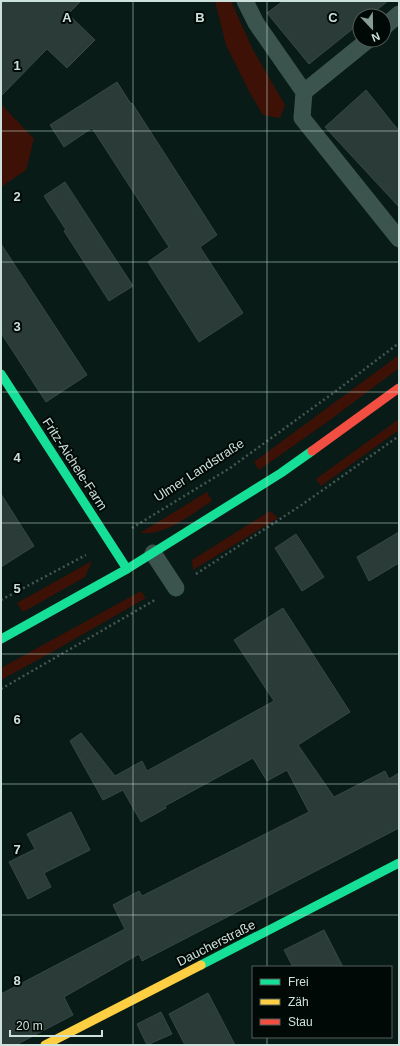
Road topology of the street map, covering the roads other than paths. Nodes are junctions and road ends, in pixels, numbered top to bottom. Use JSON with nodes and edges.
{"nodes":[{"id":1,"x":245,"y":1,"type":"edge"},
{"id":2,"x":358,"y":48,"type":"edge"},
{"id":3,"x":304,"y":92,"type":"junction"},
{"id":4,"x":399,"y":239,"type":"edge"},
{"id":5,"x":1,"y":374,"type":"edge"},
{"id":6,"x":399,"y":388,"type":"edge"},
{"id":7,"x":152,"y":553,"type":"junction"},
{"id":8,"x":127,"y":569,"type":"junction"},
{"id":9,"x":176,"y":588,"type":"road end"},
{"id":10,"x":1,"y":639,"type":"edge"},
{"id":11,"x":399,"y":863,"type":"edge"},
{"id":12,"x":45,"y":1045,"type":"edge"}],
"edges":[{"from":1,"to":3,"type":"lane"},
{"from":2,"to":3,"type":"lane"},
{"from":3,"to":4,"type":"lane"},
{"from":5,"to":8,"type":"street","name":"Fritz-Aichele-Farm"},
{"from":6,"to":7,"type":"street"},
{"from":7,"to":8,"type":"street"},
{"from":7,"to":9,"type":"lane"},
{"from":8,"to":10,"type":"street"},
{"from":11,"to":12,"type":"street","name":"Daucherstraße"}]}
